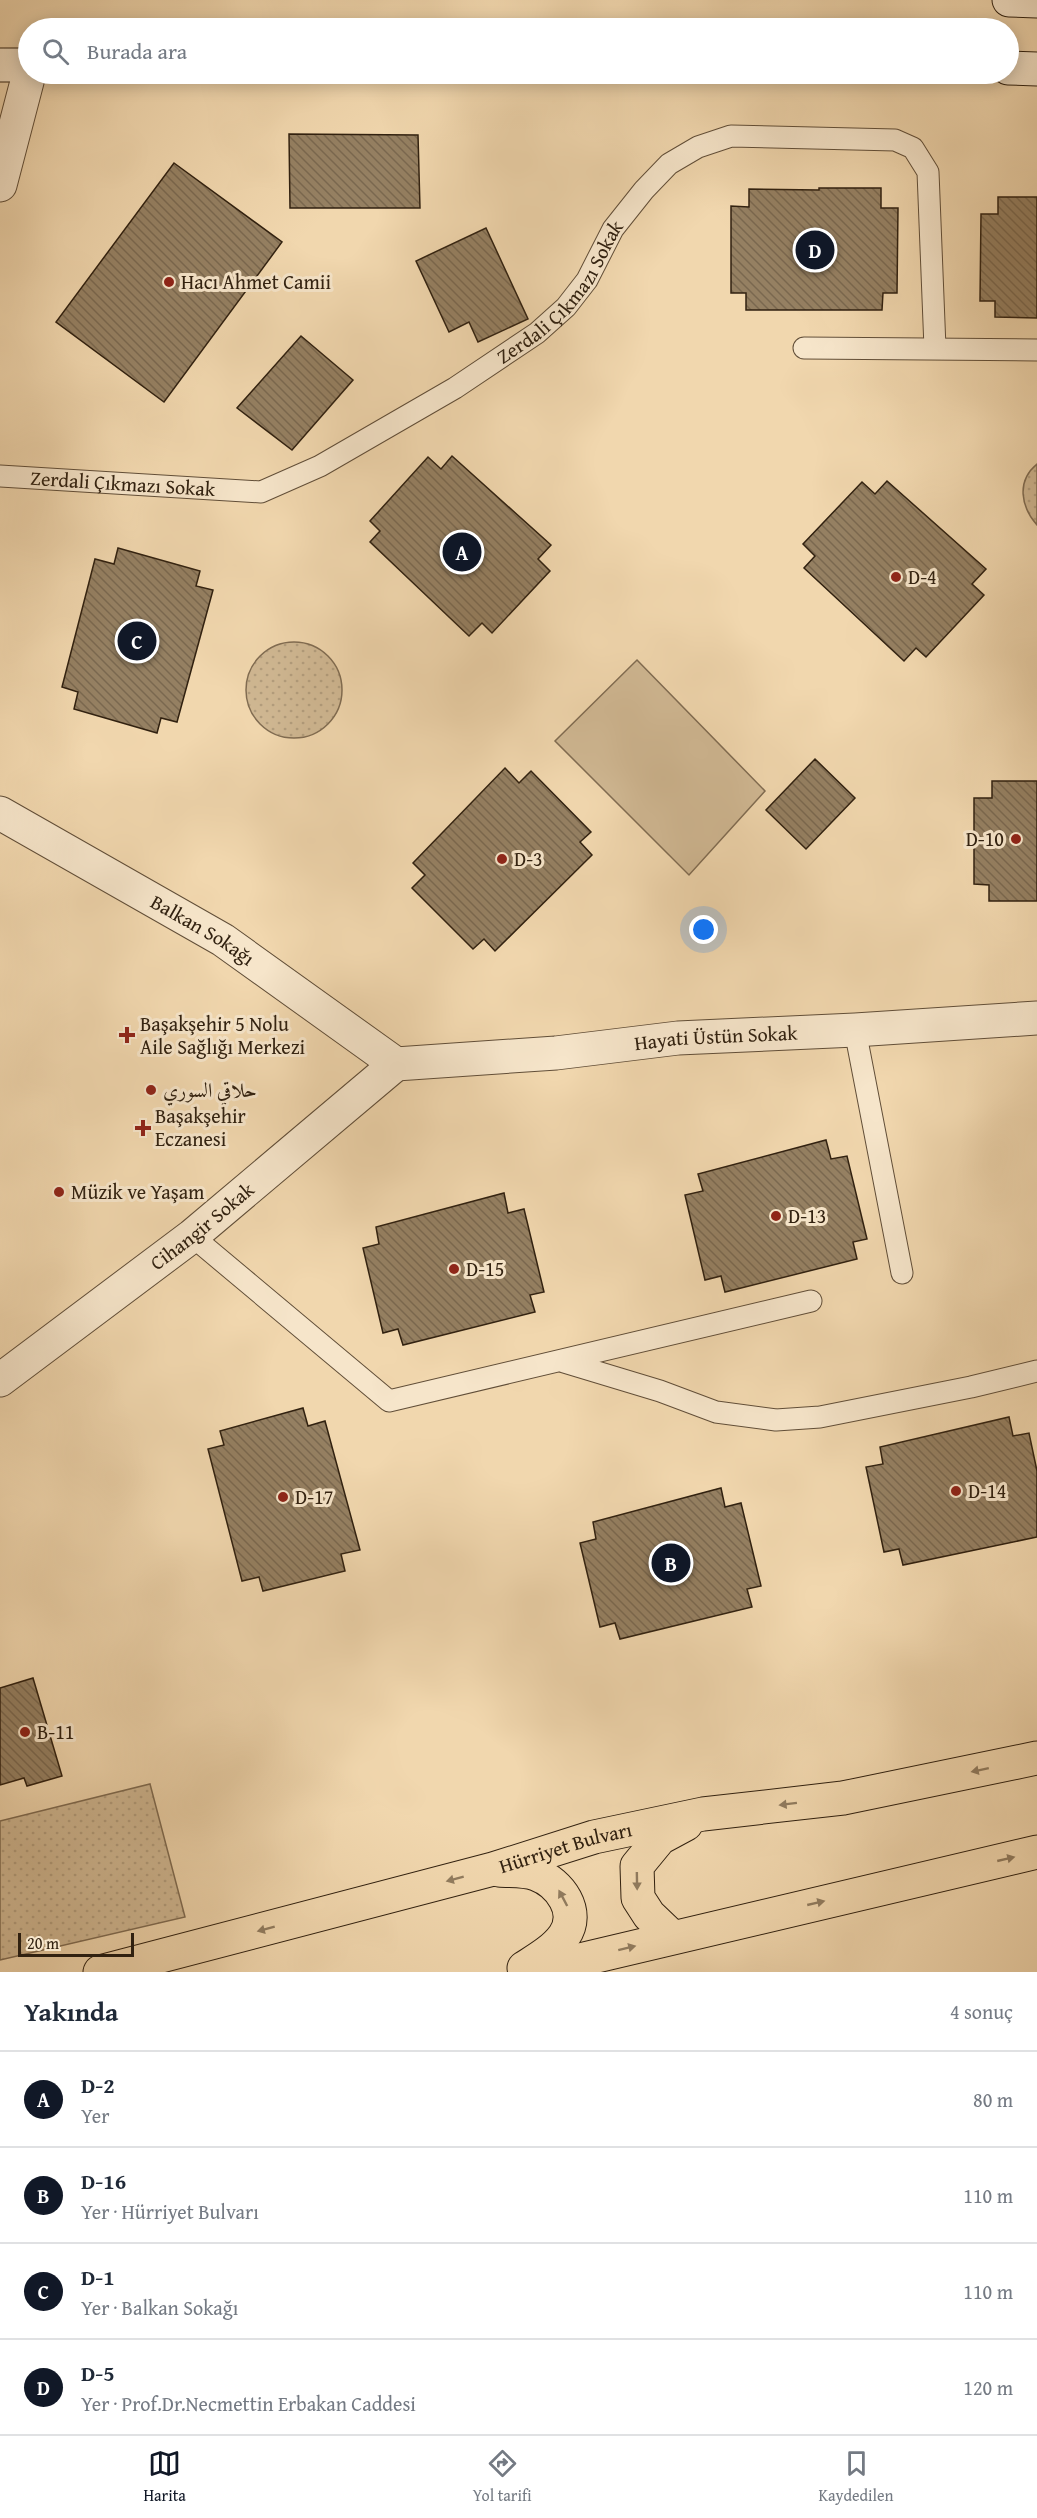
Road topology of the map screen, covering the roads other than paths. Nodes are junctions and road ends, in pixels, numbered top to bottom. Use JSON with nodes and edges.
{"nodes":[{"id":1,"x":1010,"y":0,"type":"edge"},
{"id":2,"x":1037,"y":1,"type":"edge"},
{"id":3,"x":0,"y":65,"type":"edge"},
{"id":4,"x":18,"y":65,"type":"edge"},
{"id":5,"x":1019,"y":68,"type":"edge"},
{"id":6,"x":1037,"y":69,"type":"edge"},
{"id":7,"x":26,"y":84,"type":"edge"},
{"id":8,"x":0,"y":185,"type":"edge"},
{"id":9,"x":804,"y":348,"type":"dead end"},
{"id":10,"x":935,"y":348,"type":"junction"},
{"id":11,"x":1037,"y":350,"type":"edge"},
{"id":12,"x":0,"y":476,"type":"edge"},
{"id":13,"x":0,"y":813,"type":"edge"},
{"id":14,"x":1037,"y":1018,"type":"edge"},
{"id":15,"x":855,"y":1030,"type":"junction"},
{"id":16,"x":396,"y":1064,"type":"junction"},
{"id":17,"x":192,"y":1236,"type":"junction"},
{"id":18,"x":902,"y":1273,"type":"dead end"},
{"id":19,"x":811,"y":1301,"type":"dead end"},
{"id":20,"x":563,"y":1362,"type":"junction"},
{"id":21,"x":1037,"y":1371,"type":"edge"},
{"id":22,"x":0,"y":1380,"type":"edge"},
{"id":23,"x":1037,"y":1758,"type":"edge"},
{"id":24,"x":704,"y":1814,"type":"junction"},
{"id":25,"x":1037,"y":1852,"type":"edge"},
{"id":26,"x":493,"y":1869,"type":"junction"},
{"id":27,"x":672,"y":1937,"type":"junction"},
{"id":28,"x":100,"y":1972,"type":"edge"},
{"id":29,"x":518,"y":1972,"type":"edge"},
{"id":30,"x":529,"y":1972,"type":"edge"}],
"edges":[{"from":1,"to":2,"type":"street"},
{"from":3,"to":4,"type":"street"},
{"from":5,"to":6,"type":"street"},
{"from":7,"to":8,"type":"street"},
{"from":9,"to":10,"type":"lane"},
{"from":10,"to":11,"type":"lane"},
{"from":10,"to":12,"type":"lane","name":"Zerdali Çıkmazı Sokak"},
{"from":13,"to":16,"type":"street","name":"Balkan Sokağı"},
{"from":14,"to":15,"type":"street","name":"Hayati Üstün Sokak"},
{"from":15,"to":16,"type":"street","name":"Hayati Üstün Sokak"},
{"from":15,"to":18,"type":"lane"},
{"from":16,"to":17,"type":"street","name":"Cihangir Sokak"},
{"from":17,"to":20,"type":"lane"},
{"from":17,"to":22,"type":"street","name":"Cihangir Sokak"},
{"from":19,"to":20,"type":"lane"},
{"from":20,"to":21,"type":"lane"},
{"from":23,"to":24,"type":"main road","name":"Hürriyet Bulvarı","one_way":true},
{"from":24,"to":26,"type":"main road","name":"Hürriyet Bulvarı"},
{"from":24,"to":27,"type":"main road","one_way":true},
{"from":27,"to":25,"type":"main road","one_way":true},
{"from":26,"to":28,"type":"main road","name":"Hürriyet Bulvarı","one_way":true},
{"from":29,"to":26,"type":"main road","one_way":true},
{"from":30,"to":27,"type":"main road","one_way":true}]}
